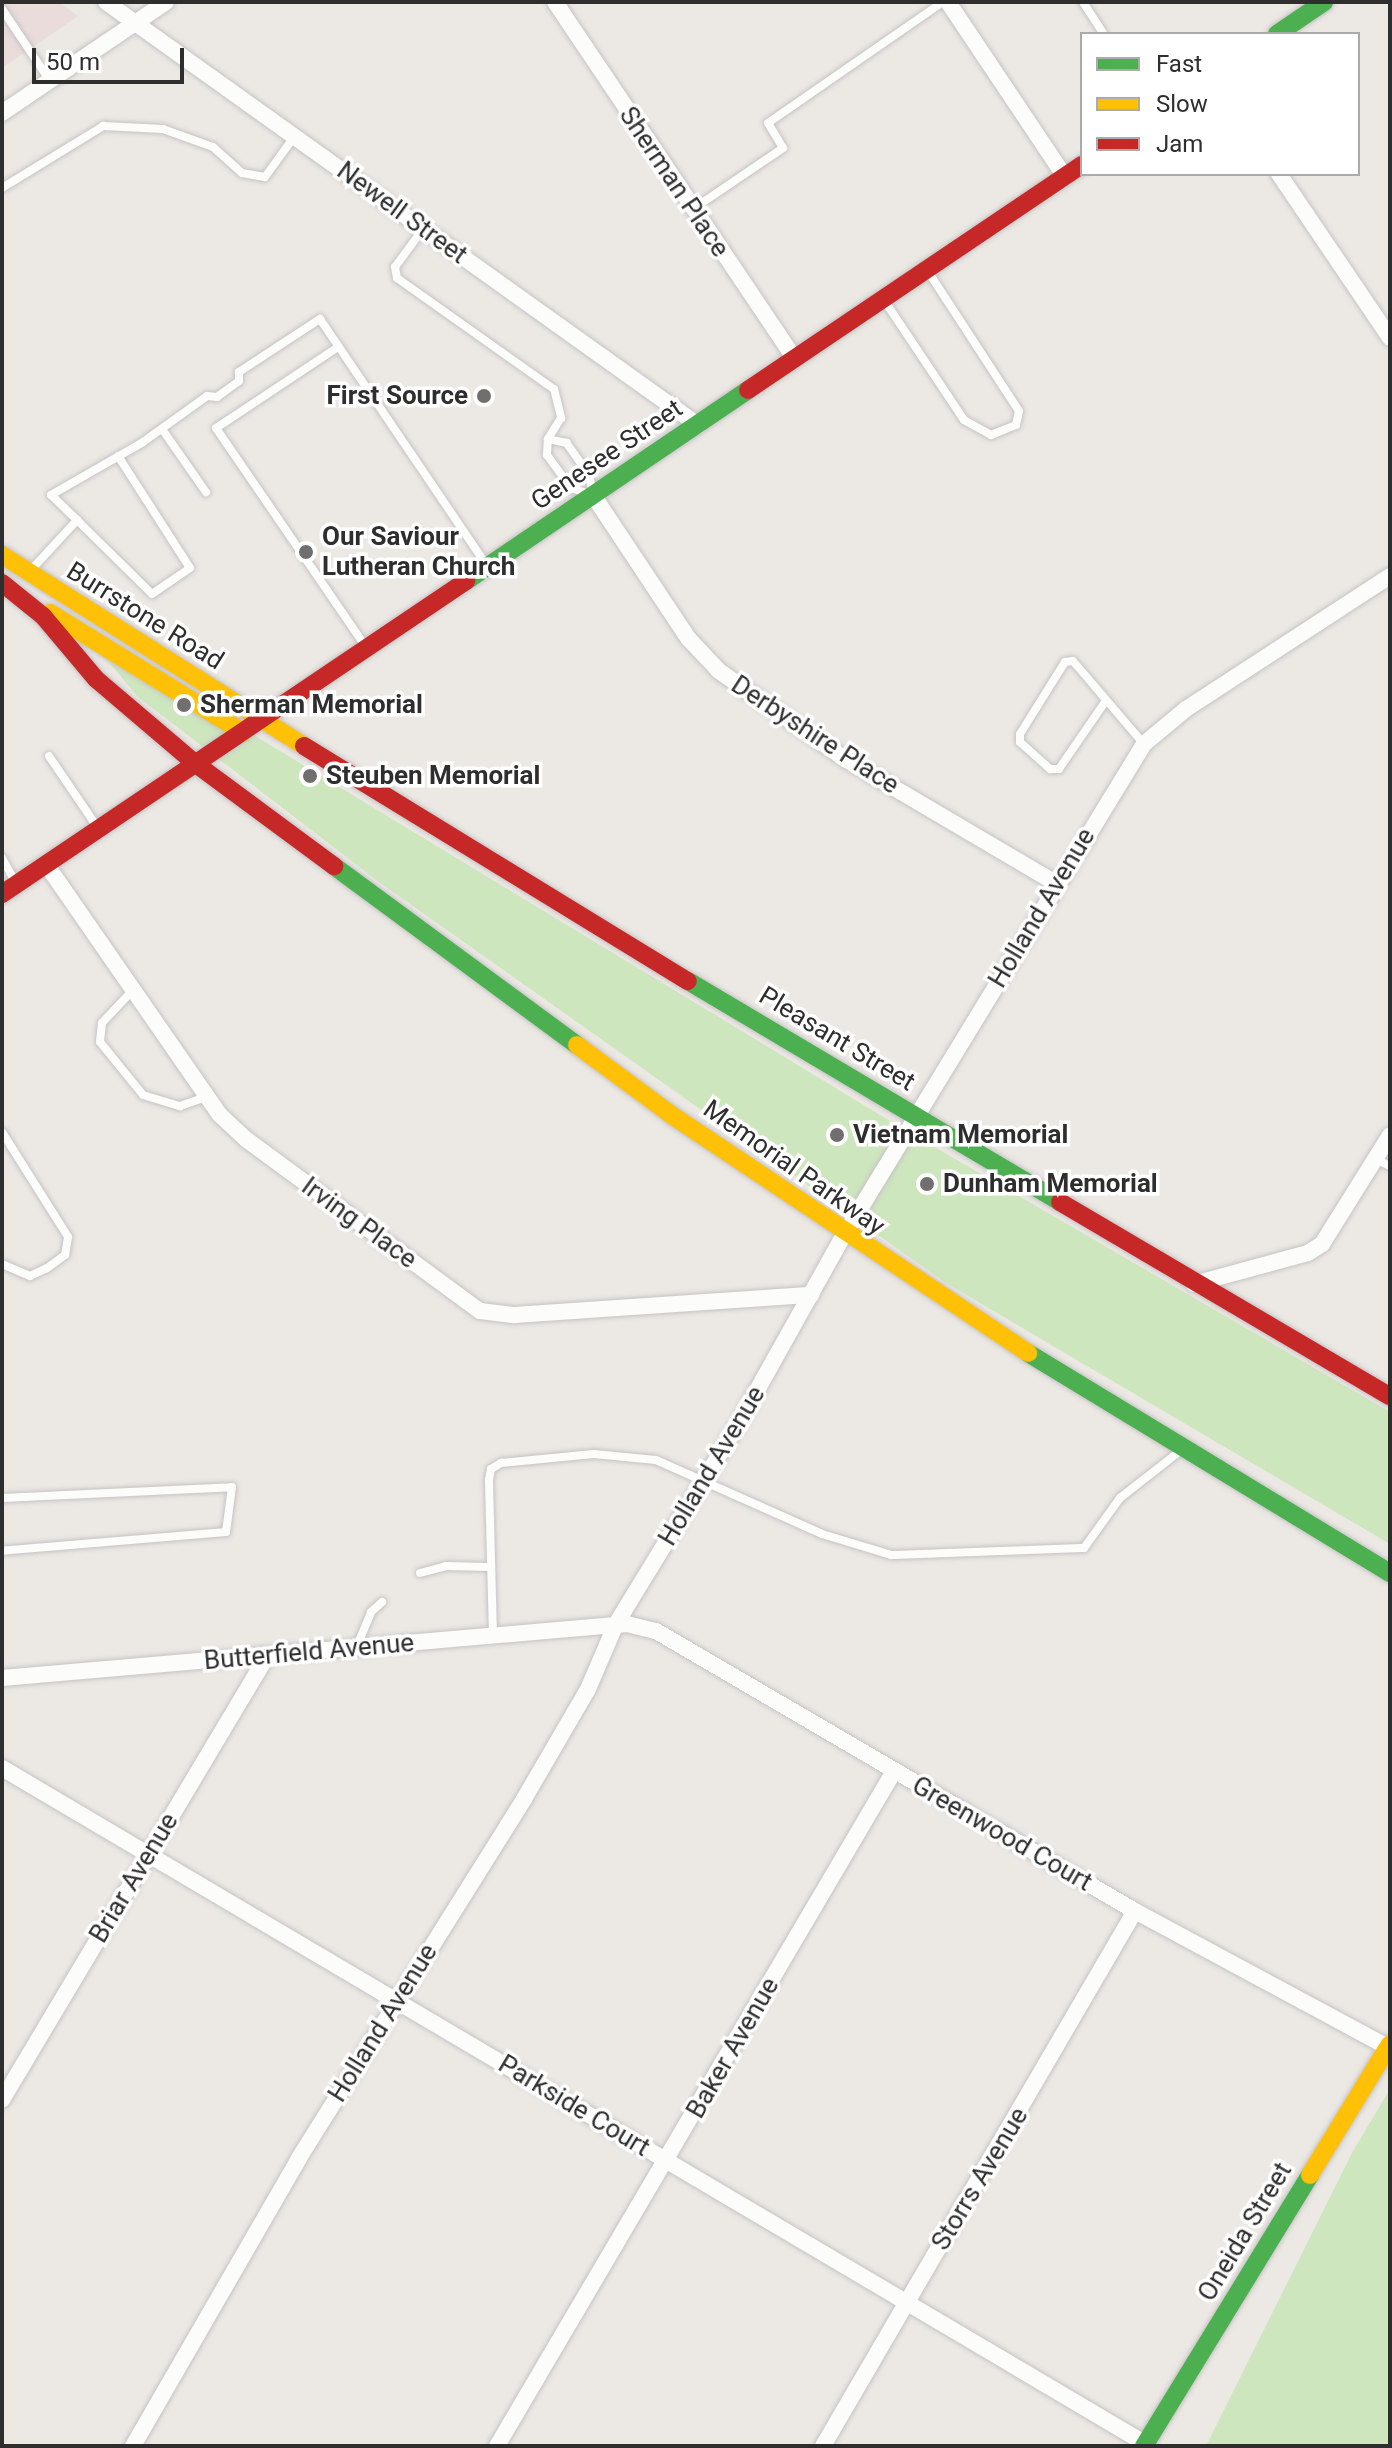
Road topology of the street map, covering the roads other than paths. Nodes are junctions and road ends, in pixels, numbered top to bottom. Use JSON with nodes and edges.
{"nodes":[{"id":1,"x":106,"y":2,"type":"edge"},
{"id":2,"x":166,"y":2,"type":"edge"},
{"id":3,"x":555,"y":2,"type":"edge"},
{"id":4,"x":945,"y":2,"type":"edge"},
{"id":5,"x":1083,"y":2,"type":"edge"},
{"id":6,"x":1324,"y":2,"type":"edge"},
{"id":7,"x":2,"y":9,"type":"edge"},
{"id":8,"x":1297,"y":9,"type":"edge"},
{"id":9,"x":135,"y":23,"type":"junction"},
{"id":10,"x":1103,"y":32,"type":"edge"},
{"id":11,"x":1279,"y":32,"type":"edge"},
{"id":12,"x":50,"y":81,"type":"junction"},
{"id":13,"x":2,"y":113,"type":"edge"},
{"id":14,"x":294,"y":136,"type":"junction"},
{"id":15,"x":1080,"y":166,"type":"edge"},
{"id":16,"x":1280,"y":176,"type":"edge"},
{"id":17,"x":1065,"y":177,"type":"junction"},
{"id":18,"x":2,"y":188,"type":"edge"},
{"id":19,"x":693,"y":209,"type":"junction"},
{"id":20,"x":423,"y":229,"type":"junction"},
{"id":21,"x":927,"y":270,"type":"junction"},
{"id":22,"x":884,"y":299,"type":"junction"},
{"id":23,"x":1390,"y":338,"type":"edge"},
{"id":24,"x":338,"y":347,"type":"junction"},
{"id":25,"x":795,"y":359,"type":"junction"},
{"id":26,"x":698,"y":425,"type":"junction"},
{"id":27,"x":162,"y":429,"type":"junction"},
{"id":28,"x":548,"y":439,"type":"junction"},
{"id":29,"x":118,"y":456,"type":"junction"},
{"id":30,"x":206,"y":492,"type":"dead end"},
{"id":31,"x":593,"y":495,"type":"junction"},
{"id":32,"x":77,"y":520,"type":"junction"},
{"id":33,"x":2,"y":555,"type":"edge"},
{"id":34,"x":488,"y":566,"type":"junction"},
{"id":35,"x":29,"y":572,"type":"junction"},
{"id":36,"x":1390,"y":576,"type":"edge"},
{"id":37,"x":6,"y":586,"type":"edge"},
{"id":38,"x":367,"y":648,"type":"junction"},
{"id":39,"x":1105,"y":702,"type":"junction"},
{"id":40,"x":261,"y":720,"type":"junction"},
{"id":41,"x":243,"y":732,"type":"junction"},
{"id":42,"x":1144,"y":744,"type":"junction"},
{"id":43,"x":49,"y":756,"type":"dead end"},
{"id":44,"x":196,"y":764,"type":"junction"},
{"id":45,"x":98,"y":829,"type":"junction"},
{"id":46,"x":2,"y":858,"type":"edge"},
{"id":47,"x":46,"y":864,"type":"junction"},
{"id":48,"x":1057,"y":884,"type":"junction"},
{"id":49,"x":9,"y":889,"type":"edge"},
{"id":50,"x":132,"y":991,"type":"junction"},
{"id":51,"x":206,"y":1097,"type":"junction"},
{"id":52,"x":916,"y":1117,"type":"junction"},
{"id":53,"x":2,"y":1132,"type":"edge"},
{"id":54,"x":1390,"y":1135,"type":"edge"},
{"id":55,"x":1383,"y":1162,"type":"edge"},
{"id":56,"x":844,"y":1235,"type":"junction"},
{"id":57,"x":2,"y":1264,"type":"edge"},
{"id":58,"x":1194,"y":1284,"type":"junction"},
{"id":59,"x":811,"y":1295,"type":"junction"},
{"id":60,"x":1390,"y":1396,"type":"edge"},
{"id":61,"x":1181,"y":1450,"type":"junction"},
{"id":62,"x":703,"y":1482,"type":"junction"},
{"id":63,"x":2,"y":1498,"type":"edge"},
{"id":64,"x":2,"y":1551,"type":"edge"},
{"id":65,"x":489,"y":1567,"type":"junction"},
{"id":66,"x":420,"y":1573,"type":"dead end"},
{"id":67,"x":1390,"y":1573,"type":"edge"},
{"id":68,"x":382,"y":1602,"type":"dead end"},
{"id":69,"x":616,"y":1624,"type":"junction"},
{"id":70,"x":493,"y":1635,"type":"junction"},
{"id":71,"x":356,"y":1648,"type":"junction"},
{"id":72,"x":267,"y":1656,"type":"junction"},
{"id":73,"x":2,"y":1678,"type":"edge"},
{"id":74,"x":2,"y":1768,"type":"edge"},
{"id":75,"x":893,"y":1773,"type":"junction"},
{"id":76,"x":151,"y":1853,"type":"junction"},
{"id":77,"x":1135,"y":1911,"type":"junction"},
{"id":78,"x":397,"y":1999,"type":"junction"},
{"id":79,"x":1389,"y":2047,"type":"edge"},
{"id":80,"x":2,"y":2100,"type":"edge"},
{"id":81,"x":667,"y":2162,"type":"junction"},
{"id":82,"x":907,"y":2301,"type":"junction"},
{"id":83,"x":1145,"y":2445,"type":"edge"},
{"id":84,"x":133,"y":2446,"type":"edge"},
{"id":85,"x":497,"y":2446,"type":"edge"},
{"id":86,"x":823,"y":2446,"type":"edge"}],
"edges":[{"from":1,"to":9,"type":"street","name":"Newell Street"},
{"from":2,"to":9,"type":"street"},
{"from":3,"to":19,"type":"street","name":"Sherman Place"},
{"from":4,"to":17,"type":"street"},
{"from":4,"to":19,"type":"lane"},
{"from":5,"to":10,"type":"lane"},
{"from":6,"to":8,"type":"street"},
{"from":7,"to":12,"type":"lane"},
{"from":8,"to":11,"type":"street"},
{"from":9,"to":12,"type":"street"},
{"from":9,"to":14,"type":"street","name":"Newell Street"},
{"from":12,"to":13,"type":"street"},
{"from":14,"to":18,"type":"lane"},
{"from":14,"to":20,"type":"street","name":"Newell Street"},
{"from":15,"to":17,"type":"street","name":"Genesee Street"},
{"from":16,"to":23,"type":"street"},
{"from":17,"to":21,"type":"street","name":"Genesee Street"},
{"from":19,"to":25,"type":"street","name":"Sherman Place"},
{"from":20,"to":26,"type":"street","name":"Newell Street"},
{"from":20,"to":28,"type":"lane"},
{"from":21,"to":22,"type":"street","name":"Genesee Street"},
{"from":21,"to":22,"type":"lane"},
{"from":22,"to":25,"type":"street","name":"Genesee Street"},
{"from":24,"to":27,"type":"lane"},
{"from":24,"to":34,"type":"lane"},
{"from":24,"to":38,"type":"lane"},
{"from":25,"to":26,"type":"street","name":"Genesee Street"},
{"from":26,"to":31,"type":"street","name":"Genesee Street"},
{"from":27,"to":29,"type":"lane"},
{"from":27,"to":30,"type":"lane"},
{"from":28,"to":31,"type":"lane"},
{"from":28,"to":31,"type":"lane"},
{"from":29,"to":32,"type":"lane"},
{"from":29,"to":32,"type":"lane"},
{"from":31,"to":34,"type":"street","name":"Genesee Street"},
{"from":31,"to":48,"type":"street","name":"Derbyshire Place"},
{"from":32,"to":35,"type":"lane"},
{"from":33,"to":35,"type":"street","name":"Burrstone Road"},
{"from":34,"to":38,"type":"street","name":"Genesee Street"},
{"from":35,"to":40,"type":"street","name":"Burrstone Road"},
{"from":36,"to":42,"type":"street","name":"Holland Avenue"},
{"from":37,"to":41,"type":"street"},
{"from":37,"to":44,"type":"street","name":"Burrstone Road"},
{"from":38,"to":40,"type":"street","name":"Genesee Street"},
{"from":39,"to":39,"type":"lane"},
{"from":39,"to":42,"type":"lane"},
{"from":40,"to":41,"type":"street","name":"Genesee Street"},
{"from":40,"to":52,"type":"street","name":"Pleasant Street"},
{"from":41,"to":44,"type":"street","name":"Genesee Street"},
{"from":42,"to":48,"type":"street","name":"Holland Avenue"},
{"from":43,"to":45,"type":"lane"},
{"from":44,"to":45,"type":"street","name":"Genesee Street"},
{"from":44,"to":56,"type":"street","name":"Memorial Parkway"},
{"from":45,"to":47,"type":"street","name":"Genesee Street"},
{"from":46,"to":49,"type":"lane"},
{"from":47,"to":49,"type":"street","name":"Genesee Street"},
{"from":47,"to":50,"type":"street","name":"Irving Place"},
{"from":48,"to":52,"type":"street","name":"Holland Avenue"},
{"from":50,"to":51,"type":"street","name":"Irving Place"},
{"from":50,"to":51,"type":"lane"},
{"from":51,"to":59,"type":"street","name":"Irving Place"},
{"from":52,"to":56,"type":"street","name":"Holland Avenue"},
{"from":52,"to":58,"type":"street","name":"Pleasant Street"},
{"from":53,"to":57,"type":"lane"},
{"from":54,"to":55,"type":"street"},
{"from":55,"to":58,"type":"street"},
{"from":56,"to":59,"type":"street","name":"Holland Avenue"},
{"from":56,"to":61,"type":"street","name":"Memorial Parkway"},
{"from":58,"to":60,"type":"street","name":"Pleasant Street"},
{"from":59,"to":62,"type":"street","name":"Holland Avenue"},
{"from":61,"to":62,"type":"lane"},
{"from":61,"to":67,"type":"street","name":"Memorial Parkway"},
{"from":62,"to":65,"type":"lane"},
{"from":62,"to":69,"type":"street","name":"Holland Avenue"},
{"from":63,"to":64,"type":"lane"},
{"from":65,"to":66,"type":"lane"},
{"from":65,"to":70,"type":"lane"},
{"from":68,"to":71,"type":"lane"},
{"from":69,"to":70,"type":"street","name":"Butterfield Avenue"},
{"from":69,"to":75,"type":"street","name":"Greenwood Court"},
{"from":69,"to":78,"type":"street","name":"Holland Avenue"},
{"from":70,"to":71,"type":"street","name":"Butterfield Avenue"},
{"from":71,"to":72,"type":"street","name":"Butterfield Avenue"},
{"from":72,"to":73,"type":"street","name":"Butterfield Avenue"},
{"from":72,"to":76,"type":"street","name":"Briar Avenue"},
{"from":74,"to":76,"type":"street","name":"Parkside Court"},
{"from":75,"to":77,"type":"street","name":"Greenwood Court"},
{"from":75,"to":81,"type":"street","name":"Baker Avenue"},
{"from":76,"to":78,"type":"street","name":"Parkside Court"},
{"from":76,"to":80,"type":"street","name":"Briar Avenue"},
{"from":77,"to":79,"type":"street","name":"Greenwood Court"},
{"from":77,"to":82,"type":"street","name":"Storrs Avenue"},
{"from":78,"to":81,"type":"street","name":"Parkside Court"},
{"from":78,"to":84,"type":"street","name":"Holland Avenue"},
{"from":79,"to":83,"type":"street","name":"Oneida Street"},
{"from":81,"to":82,"type":"street","name":"Parkside Court"},
{"from":81,"to":85,"type":"street","name":"Baker Avenue"},
{"from":82,"to":83,"type":"street","name":"Parkside Court"},
{"from":82,"to":86,"type":"street","name":"Storrs Avenue"}]}
